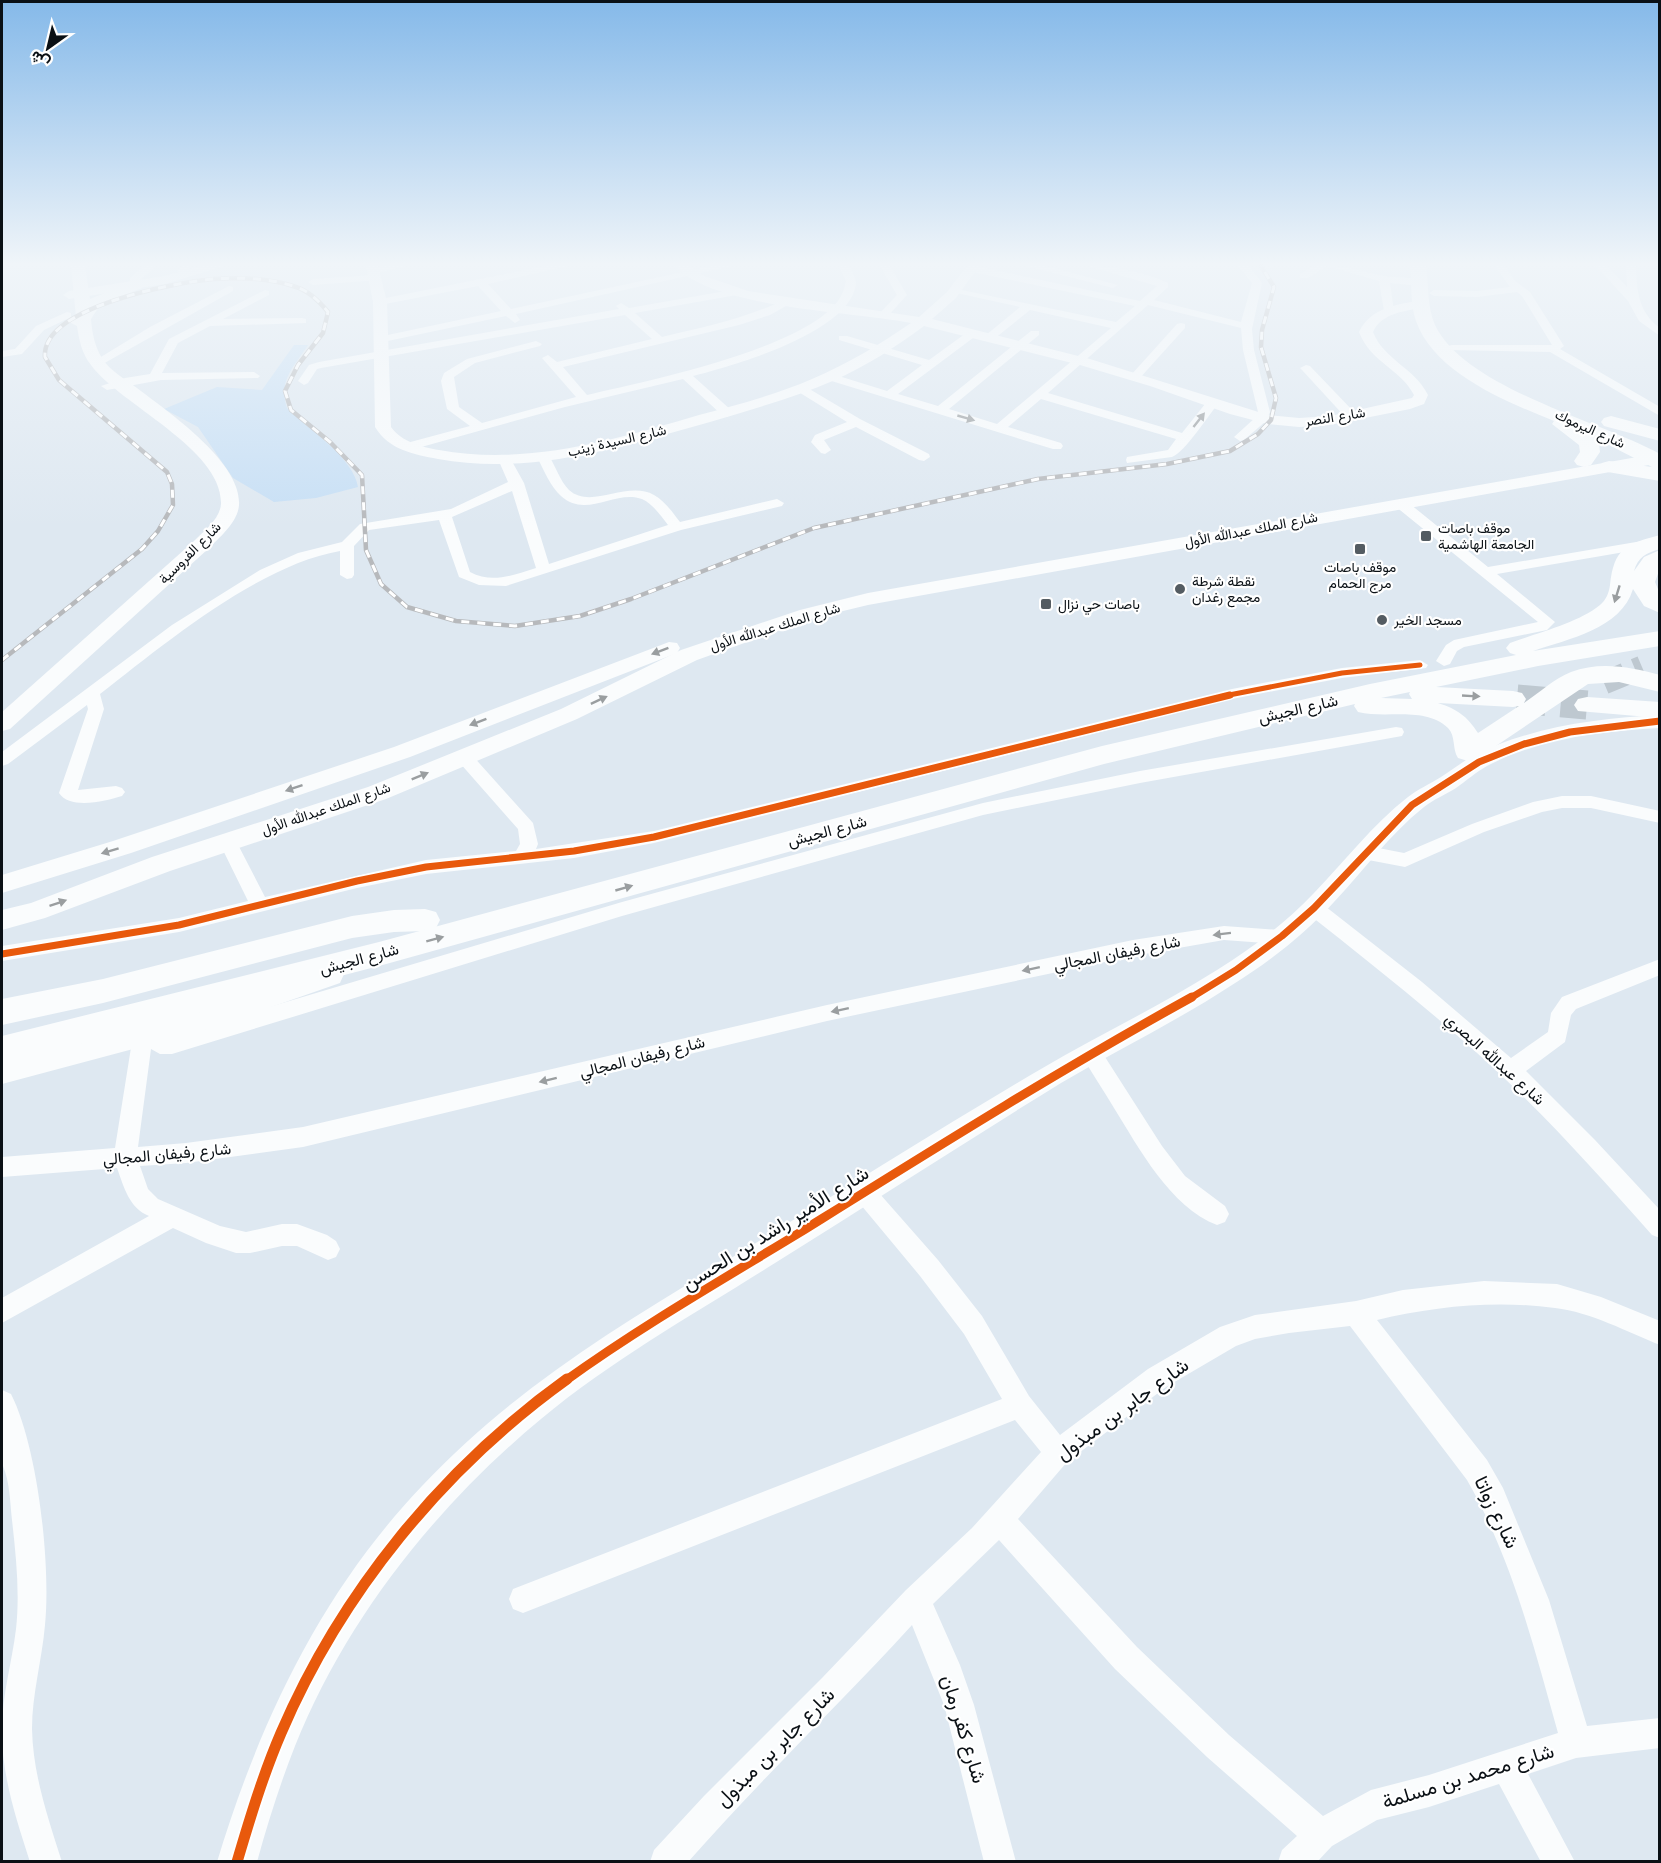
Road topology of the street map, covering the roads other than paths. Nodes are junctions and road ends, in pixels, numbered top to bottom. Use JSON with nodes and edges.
{"nodes":[{"id":1,"x":76,"y":353,"type":"edge"},
{"id":2,"x":93,"y":353,"type":"edge"},
{"id":3,"x":114,"y":353,"type":"edge"},
{"id":4,"x":166,"y":353,"type":"edge"},
{"id":5,"x":359,"y":353,"type":"edge"},
{"id":6,"x":382,"y":353,"type":"edge"},
{"id":7,"x":498,"y":353,"type":"edge"},
{"id":8,"x":543,"y":353,"type":"edge"},
{"id":9,"x":607,"y":353,"type":"edge"},
{"id":10,"x":757,"y":353,"type":"edge"},
{"id":11,"x":873,"y":353,"type":"edge"},
{"id":12,"x":893,"y":353,"type":"edge"},
{"id":13,"x":946,"y":353,"type":"edge"},
{"id":14,"x":1010,"y":353,"type":"edge"},
{"id":15,"x":1046,"y":353,"type":"edge"},
{"id":16,"x":1087,"y":353,"type":"edge"},
{"id":17,"x":1157,"y":353,"type":"edge"},
{"id":18,"x":1248,"y":353,"type":"edge"},
{"id":19,"x":1377,"y":353,"type":"edge"},
{"id":20,"x":1449,"y":353,"type":"edge"},
{"id":21,"x":1460,"y":353,"type":"edge"},
{"id":22,"x":1535,"y":353,"type":"edge"},
{"id":23,"x":1559,"y":353,"type":"edge"},
{"id":24,"x":1076,"y":362,"type":"junction"},
{"id":25,"x":97,"y":363,"type":"junction"},
{"id":26,"x":931,"y":364,"type":"junction"},
{"id":27,"x":554,"y":366,"type":"junction"},
{"id":28,"x":1306,"y":368,"type":"dead end"},
{"id":29,"x":1472,"y":368,"type":"junction"},
{"id":30,"x":684,"y":374,"type":"junction"},
{"id":31,"x":254,"y":376,"type":"dead end"},
{"id":32,"x":829,"y":377,"type":"junction"},
{"id":33,"x":1135,"y":377,"type":"junction"},
{"id":34,"x":154,"y":378,"type":"junction"},
{"id":35,"x":304,"y":381,"type":"dead end"},
{"id":36,"x":113,"y":384,"type":"junction"},
{"id":37,"x":801,"y":388,"type":"junction"},
{"id":38,"x":785,"y":394,"type":"junction"},
{"id":39,"x":1038,"y":394,"type":"junction"},
{"id":40,"x":889,"y":395,"type":"junction"},
{"id":41,"x":584,"y":399,"type":"junction"},
{"id":42,"x":1213,"y":402,"type":"junction"},
{"id":43,"x":941,"y":410,"type":"junction"},
{"id":44,"x":727,"y":412,"type":"junction"},
{"id":45,"x":1659,"y":412,"type":"edge"},
{"id":46,"x":1351,"y":416,"type":"junction"},
{"id":47,"x":1262,"y":418,"type":"junction"},
{"id":48,"x":1562,"y":424,"type":"junction"},
{"id":49,"x":850,"y":425,"type":"junction"},
{"id":50,"x":480,"y":427,"type":"junction"},
{"id":51,"x":999,"y":428,"type":"junction"},
{"id":52,"x":1240,"y":437,"type":"dead end"},
{"id":53,"x":1185,"y":438,"type":"junction"},
{"id":54,"x":1057,"y":446,"type":"dead end"},
{"id":55,"x":406,"y":447,"type":"junction"},
{"id":56,"x":825,"y":450,"type":"dead end"},
{"id":57,"x":1651,"y":454,"type":"edge"},
{"id":58,"x":543,"y":457,"type":"junction"},
{"id":59,"x":924,"y":457,"type":"dead end"},
{"id":60,"x":504,"y":459,"type":"junction"},
{"id":61,"x":1132,"y":460,"type":"dead end"},
{"id":62,"x":1584,"y":461,"type":"junction"},
{"id":63,"x":1609,"y":467,"type":"joint"},
{"id":64,"x":517,"y":483,"type":"junction"},
{"id":65,"x":777,"y":503,"type":"dead end"},
{"id":66,"x":1400,"y":503,"type":"junction"},
{"id":67,"x":444,"y":515,"type":"junction"},
{"id":68,"x":677,"y":527,"type":"junction"},
{"id":69,"x":347,"y":544,"type":"junction"},
{"id":70,"x":1654,"y":548,"type":"edge"},
{"id":71,"x":544,"y":571,"type":"junction"},
{"id":72,"x":1486,"y":572,"type":"junction"},
{"id":73,"x":347,"y":575,"type":"dead end"},
{"id":74,"x":1659,"y":606,"type":"edge"},
{"id":75,"x":1659,"y":625,"type":"edge"},
{"id":76,"x":1659,"y":638,"type":"edge"},
{"id":77,"x":698,"y":644,"type":"junction"},
{"id":78,"x":1519,"y":648,"type":"junction"},
{"id":79,"x":1432,"y":663,"type":"junction"},
{"id":80,"x":1654,"y":671,"type":"edge"},
{"id":81,"x":1604,"y":683,"type":"tunnel mouth"},
{"id":82,"x":1370,"y":692,"type":"junction"},
{"id":83,"x":93,"y":693,"type":"junction"},
{"id":84,"x":1513,"y":699,"type":"tunnel mouth"},
{"id":85,"x":1321,"y":704,"type":"junction"},
{"id":86,"x":2,"y":709,"type":"edge"},
{"id":87,"x":1659,"y":710,"type":"edge"},
{"id":88,"x":1579,"y":713,"type":"junction"},
{"id":89,"x":1659,"y":721,"type":"edge"},
{"id":90,"x":2,"y":724,"type":"edge"},
{"id":91,"x":1396,"y":732,"type":"dead end"},
{"id":92,"x":1475,"y":756,"type":"junction"},
{"id":93,"x":465,"y":758,"type":"junction"},
{"id":94,"x":2,"y":760,"type":"edge"},
{"id":95,"x":116,"y":792,"type":"dead end"},
{"id":96,"x":1659,"y":817,"type":"edge"},
{"id":97,"x":228,"y":842,"type":"junction"},
{"id":98,"x":1363,"y":852,"type":"junction"},
{"id":99,"x":522,"y":857,"type":"junction"},
{"id":100,"x":2,"y":884,"type":"edge"},
{"id":101,"x":260,"y":906,"type":"junction"},
{"id":102,"x":1314,"y":908,"type":"junction"},
{"id":103,"x":2,"y":920,"type":"edge"},
{"id":104,"x":425,"y":920,"type":"junction"},
{"id":105,"x":1280,"y":937,"type":"junction"},
{"id":106,"x":2,"y":954,"type":"edge"},
{"id":107,"x":1659,"y":968,"type":"edge"},
{"id":108,"x":227,"y":1002,"type":"junction"},
{"id":109,"x":2,"y":1012,"type":"edge"},
{"id":110,"x":2,"y":1032,"type":"edge"},
{"id":111,"x":147,"y":1034,"type":"junction"},
{"id":112,"x":2,"y":1050,"type":"edge"},
{"id":113,"x":1091,"y":1052,"type":"junction"},
{"id":114,"x":2,"y":1070,"type":"edge"},
{"id":115,"x":1510,"y":1070,"type":"junction"},
{"id":116,"x":126,"y":1158,"type":"junction"},
{"id":117,"x":2,"y":1167,"type":"edge"},
{"id":118,"x":864,"y":1192,"type":"junction"},
{"id":119,"x":1217,"y":1214,"type":"dead end"},
{"id":120,"x":174,"y":1215,"type":"junction"},
{"id":121,"x":1659,"y":1227,"type":"edge"},
{"id":122,"x":328,"y":1249,"type":"dead end"},
{"id":123,"x":2,"y":1311,"type":"edge"},
{"id":124,"x":1356,"y":1313,"type":"junction"},
{"id":125,"x":1659,"y":1333,"type":"edge"},
{"id":126,"x":2,"y":1403,"type":"edge"},
{"id":127,"x":1020,"y":1405,"type":"junction"},
{"id":128,"x":9,"y":1445,"type":"edge"},
{"id":129,"x":1058,"y":1454,"type":"junction"},
{"id":130,"x":999,"y":1519,"type":"junction"},
{"id":131,"x":523,"y":1599,"type":"dead end"},
{"id":132,"x":916,"y":1600,"type":"junction"},
{"id":133,"x":1659,"y":1733,"type":"edge"},
{"id":134,"x":1576,"y":1743,"type":"junction"},
{"id":135,"x":1506,"y":1765,"type":"junction"},
{"id":136,"x":1321,"y":1835,"type":"junction"},
{"id":137,"x":46,"y":1862,"type":"edge"},
{"id":138,"x":237,"y":1862,"type":"edge"},
{"id":139,"x":666,"y":1862,"type":"edge"},
{"id":140,"x":1000,"y":1862,"type":"edge"},
{"id":141,"x":1294,"y":1862,"type":"edge"},
{"id":142,"x":1559,"y":1862,"type":"edge"}],
"edges":[{"from":1,"to":36,"type":"main road","name":"شارع الفروسية"},
{"from":2,"to":25,"type":"main road","name":"شارع الفروسية"},
{"from":3,"to":25,"type":"street"},
{"from":4,"to":34,"type":"street"},
{"from":5,"to":35,"type":"street"},
{"from":6,"to":55,"type":"street","name":"شارع السيدة زينب"},
{"from":7,"to":50,"type":"street"},
{"from":8,"to":27,"type":"street"},
{"from":9,"to":27,"type":"street"},
{"from":10,"to":30,"type":"street"},
{"from":11,"to":32,"type":"street","name":"شارع السيدة زينب"},
{"from":12,"to":26,"type":"street"},
{"from":13,"to":26,"type":"street"},
{"from":14,"to":43,"type":"street"},
{"from":15,"to":24,"type":"street","name":"شارع النصر"},
{"from":16,"to":24,"type":"street"},
{"from":17,"to":33,"type":"street"},
{"from":18,"to":47,"type":"street"},
{"from":19,"to":46,"type":"street","name":"شارع النصر"},
{"from":20,"to":29,"type":"highway","name":"شارع اليرموك"},
{"from":21,"to":29,"type":"highway","name":"شارع اليرموك"},
{"from":22,"to":29,"type":"street"},
{"from":23,"to":45,"type":"street"},
{"from":24,"to":33,"type":"street","name":"شارع النصر"},
{"from":24,"to":39,"type":"street"},
{"from":25,"to":36,"type":"main road","name":"شارع الفروسية"},
{"from":26,"to":40,"type":"street"},
{"from":27,"to":41,"type":"street"},
{"from":28,"to":46,"type":"street"},
{"from":29,"to":48,"type":"highway"},
{"from":29,"to":57,"type":"highway","name":"شارع اليرموك"},
{"from":29,"to":57,"type":"highway"},
{"from":30,"to":41,"type":"street"},
{"from":30,"to":44,"type":"street"},
{"from":31,"to":34,"type":"street"},
{"from":32,"to":37,"type":"street","name":"شارع السيدة زينب"},
{"from":32,"to":40,"type":"street"},
{"from":33,"to":42,"type":"street","name":"شارع النصر"},
{"from":34,"to":36,"type":"street"},
{"from":36,"to":86,"type":"main road","name":"شارع الفروسية"},
{"from":36,"to":90,"type":"main road","name":"شارع الفروسية"},
{"from":37,"to":38,"type":"street","name":"شارع السيدة زينب"},
{"from":37,"to":49,"type":"street"},
{"from":38,"to":44,"type":"street","name":"شارع السيدة زينب"},
{"from":38,"to":49,"type":"street"},
{"from":39,"to":51,"type":"street"},
{"from":39,"to":53,"type":"street"},
{"from":40,"to":43,"type":"street"},
{"from":41,"to":50,"type":"street"},
{"from":42,"to":47,"type":"street","name":"شارع النصر"},
{"from":53,"to":42,"type":"street","one_way":true},
{"from":43,"to":51,"type":"street","one_way":true},
{"from":44,"to":58,"type":"street","name":"شارع السيدة زينب"},
{"from":46,"to":47,"type":"street","name":"شارع النصر"},
{"from":47,"to":52,"type":"street"},
{"from":48,"to":57,"type":"highway"},
{"from":48,"to":62,"type":"highway"},
{"from":49,"to":56,"type":"street"},
{"from":49,"to":59,"type":"street"},
{"from":50,"to":55,"type":"street"},
{"from":51,"to":54,"type":"street"},
{"from":53,"to":61,"type":"street"},
{"from":55,"to":60,"type":"street","name":"شارع السيدة زينب"},
{"from":57,"to":62,"type":"main road","name":"شارع الملك عبدالله الأول"},
{"from":57,"to":63,"type":"highway"},
{"from":58,"to":60,"type":"street","name":"شارع السيدة زينب"},
{"from":58,"to":68,"type":"street"},
{"from":60,"to":64,"type":"street"},
{"from":62,"to":77,"type":"main road","name":"شارع الملك عبدالله الأول"},
{"from":63,"to":66,"type":"main road","name":"شارع الملك عبدالله الأول"},
{"from":64,"to":67,"type":"street"},
{"from":64,"to":71,"type":"street"},
{"from":65,"to":68,"type":"street"},
{"from":66,"to":72,"type":"street"},
{"from":66,"to":77,"type":"main road","name":"شارع الملك عبدالله الأول"},
{"from":67,"to":69,"type":"street"},
{"from":67,"to":71,"type":"street"},
{"from":68,"to":71,"type":"street"},
{"from":69,"to":73,"type":"street"},
{"from":69,"to":83,"type":"street"},
{"from":70,"to":72,"type":"street"},
{"from":70,"to":74,"type":"highway"},
{"from":70,"to":78,"type":"highway","one_way":true},
{"from":72,"to":79,"type":"street"},
{"from":75,"to":78,"type":"highway","name":"شارع الجيش"},
{"from":76,"to":82,"type":"highway","name":"شارع الجيش"},
{"from":93,"to":77,"type":"main road","name":"شارع الملك عبدالله الأول","one_way":true},
{"from":77,"to":100,"type":"main road","name":"شارع الملك عبدالله الأول","one_way":true},
{"from":78,"to":79,"type":"highway","name":"شارع الجيش"},
{"from":79,"to":99,"type":"street"},
{"from":79,"to":104,"type":"highway","name":"شارع الجيش"},
{"from":80,"to":92,"type":"highway"},
{"from":81,"to":88,"type":"highway"},
{"from":82,"to":84,"type":"highway","one_way":true},
{"from":82,"to":85,"type":"highway","name":"شارع الجيش"},
{"from":83,"to":94,"type":"street"},
{"from":83,"to":95,"type":"street"},
{"from":85,"to":92,"type":"highway"},
{"from":108,"to":85,"type":"highway","name":"شارع الجيش","one_way":true},
{"from":87,"to":88,"type":"highway"},
{"from":88,"to":89,"type":"street"},
{"from":88,"to":92,"type":"highway"},
{"from":91,"to":108,"type":"street"},
{"from":92,"to":98,"type":"street","name":"شارع الأمير راشد بن الحسن"},
{"from":97,"to":93,"type":"main road","name":"شارع الملك عبدالله الأول","one_way":true},
{"from":93,"to":99,"type":"street"},
{"from":96,"to":98,"type":"street"},
{"from":97,"to":101,"type":"street"},
{"from":103,"to":97,"type":"main road","name":"شارع الملك عبدالله الأول","one_way":true},
{"from":98,"to":102,"type":"street","name":"شارع الأمير راشد بن الحسن"},
{"from":99,"to":101,"type":"street"},
{"from":101,"to":106,"type":"street"},
{"from":102,"to":105,"type":"street","name":"شارع الأمير راشد بن الحسن"},
{"from":102,"to":115,"type":"street","name":"شارع عبدالله البصري"},
{"from":104,"to":108,"type":"highway","name":"شارع الجيش"},
{"from":104,"to":109,"type":"main road"},
{"from":105,"to":113,"type":"street","name":"شارع الأمير راشد بن الحسن"},
{"from":105,"to":116,"type":"street","name":"شارع رفيفان المجالي","one_way":true},
{"from":107,"to":115,"type":"street"},
{"from":108,"to":110,"type":"highway","name":"شارع الجيش"},
{"from":108,"to":111,"type":"main road"},
{"from":108,"to":112,"type":"highway","name":"شارع الجيش"},
{"from":111,"to":114,"type":"main road"},
{"from":111,"to":116,"type":"street"},
{"from":113,"to":118,"type":"street","name":"شارع الأمير راشد بن الحسن"},
{"from":113,"to":119,"type":"street"},
{"from":115,"to":121,"type":"street","name":"شارع عبدالله البصري"},
{"from":116,"to":117,"type":"street","name":"شارع رفيفان المجالي"},
{"from":116,"to":120,"type":"street"},
{"from":118,"to":127,"type":"street"},
{"from":118,"to":138,"type":"street","name":"شارع الأمير راشد بن الحسن"},
{"from":120,"to":122,"type":"street"},
{"from":120,"to":123,"type":"street"},
{"from":124,"to":125,"type":"street","name":"شارع جابر بن مبذول"},
{"from":124,"to":129,"type":"street","name":"شارع جابر بن مبذول"},
{"from":124,"to":134,"type":"street","name":"شارع زواتا"},
{"from":126,"to":128,"type":"street"},
{"from":127,"to":129,"type":"street"},
{"from":127,"to":131,"type":"street"},
{"from":128,"to":137,"type":"street"},
{"from":129,"to":130,"type":"street","name":"شارع جابر بن مبذول"},
{"from":130,"to":132,"type":"street","name":"شارع جابر بن مبذول"},
{"from":130,"to":136,"type":"street"},
{"from":132,"to":139,"type":"street","name":"شارع جابر بن مبذول"},
{"from":132,"to":140,"type":"street","name":"شارع كفر رمان"},
{"from":133,"to":134,"type":"street","name":"شارع محمد بن مسلمة"},
{"from":134,"to":135,"type":"street","name":"شارع محمد بن مسلمة"},
{"from":135,"to":136,"type":"street","name":"شارع محمد بن مسلمة"},
{"from":135,"to":142,"type":"street"},
{"from":136,"to":141,"type":"street","name":"شارع محمد بن مسلمة"}]}
